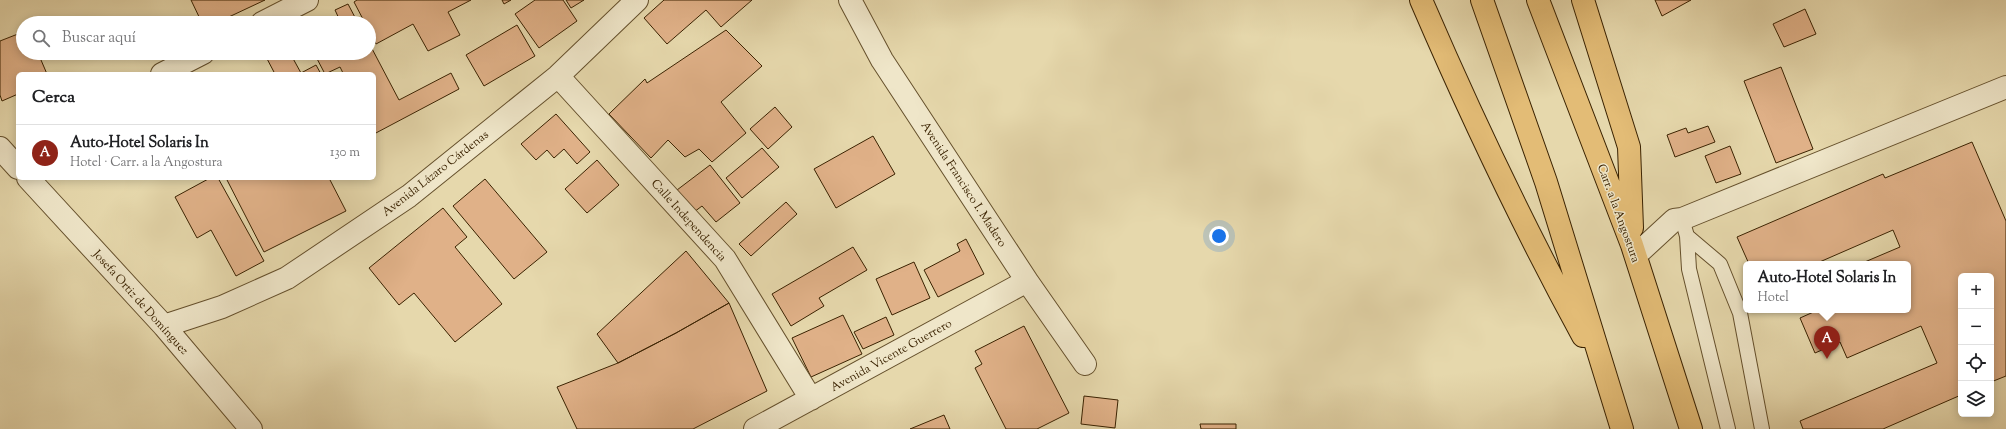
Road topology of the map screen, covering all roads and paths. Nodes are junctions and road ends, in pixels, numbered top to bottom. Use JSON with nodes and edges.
{"nodes":[{"id":1,"x":307,"y":0,"type":"edge"},
{"id":2,"x":637,"y":0,"type":"edge"},
{"id":3,"x":850,"y":0,"type":"edge"},
{"id":4,"x":1421,"y":0,"type":"edge"},
{"id":5,"x":1482,"y":0,"type":"edge"},
{"id":6,"x":1538,"y":0,"type":"edge"},
{"id":7,"x":1583,"y":0,"type":"edge"},
{"id":8,"x":276,"y":16,"type":"edge"},
{"id":9,"x":189,"y":60,"type":"edge"},
{"id":10,"x":166,"y":72,"type":"edge"},
{"id":11,"x":558,"y":76,"type":"junction"},
{"id":12,"x":2006,"y":87,"type":"edge"},
{"id":13,"x":30,"y":180,"type":"edge"},
{"id":14,"x":1685,"y":227,"type":"junction"},
{"id":15,"x":1634,"y":250,"type":"junction"},
{"id":16,"x":1027,"y":281,"type":"junction"},
{"id":17,"x":164,"y":326,"type":"junction"},
{"id":18,"x":1085,"y":364,"type":"dead end"},
{"id":19,"x":1605,"y":378,"type":"junction"},
{"id":20,"x":811,"y":399,"type":"junction"},
{"id":21,"x":251,"y":429,"type":"edge"},
{"id":22,"x":755,"y":429,"type":"edge"},
{"id":23,"x":1622,"y":429,"type":"edge"},
{"id":24,"x":1691,"y":429,"type":"edge"},
{"id":25,"x":1728,"y":429,"type":"edge"},
{"id":26,"x":1762,"y":429,"type":"edge"}],
"edges":[{"from":1,"to":8,"type":"street"},
{"from":2,"to":11,"type":"street","name":"Avenida Lázaro Cárdenas"},
{"from":3,"to":16,"type":"street","name":"Avenida Francisco I. Madero"},
{"from":4,"to":19,"type":"main road"},
{"from":5,"to":19,"type":"main road"},
{"from":6,"to":15,"type":"main road","name":"Carr. a la Angostura"},
{"from":7,"to":15,"type":"main road"},
{"from":9,"to":10,"type":"street"},
{"from":11,"to":17,"type":"street","name":"Avenida Lázaro Cárdenas"},
{"from":11,"to":20,"type":"street","name":"Calle Independencia"},
{"from":12,"to":14,"type":"street"},
{"from":13,"to":17,"type":"street","name":"Josefa Ortiz de Domínguez"},
{"from":14,"to":15,"type":"street"},
{"from":14,"to":25,"type":"lane"},
{"from":14,"to":26,"type":"lane"},
{"from":15,"to":24,"type":"main road","name":"Carr. a la Angostura"},
{"from":16,"to":18,"type":"street","name":"Avenida Francisco I. Madero"},
{"from":16,"to":20,"type":"street","name":"Avenida Vicente Guerrero"},
{"from":17,"to":21,"type":"street","name":"Josefa Ortiz de Domínguez"},
{"from":19,"to":23,"type":"main road"},
{"from":20,"to":22,"type":"street","name":"Avenida Vicente Guerrero"}]}
